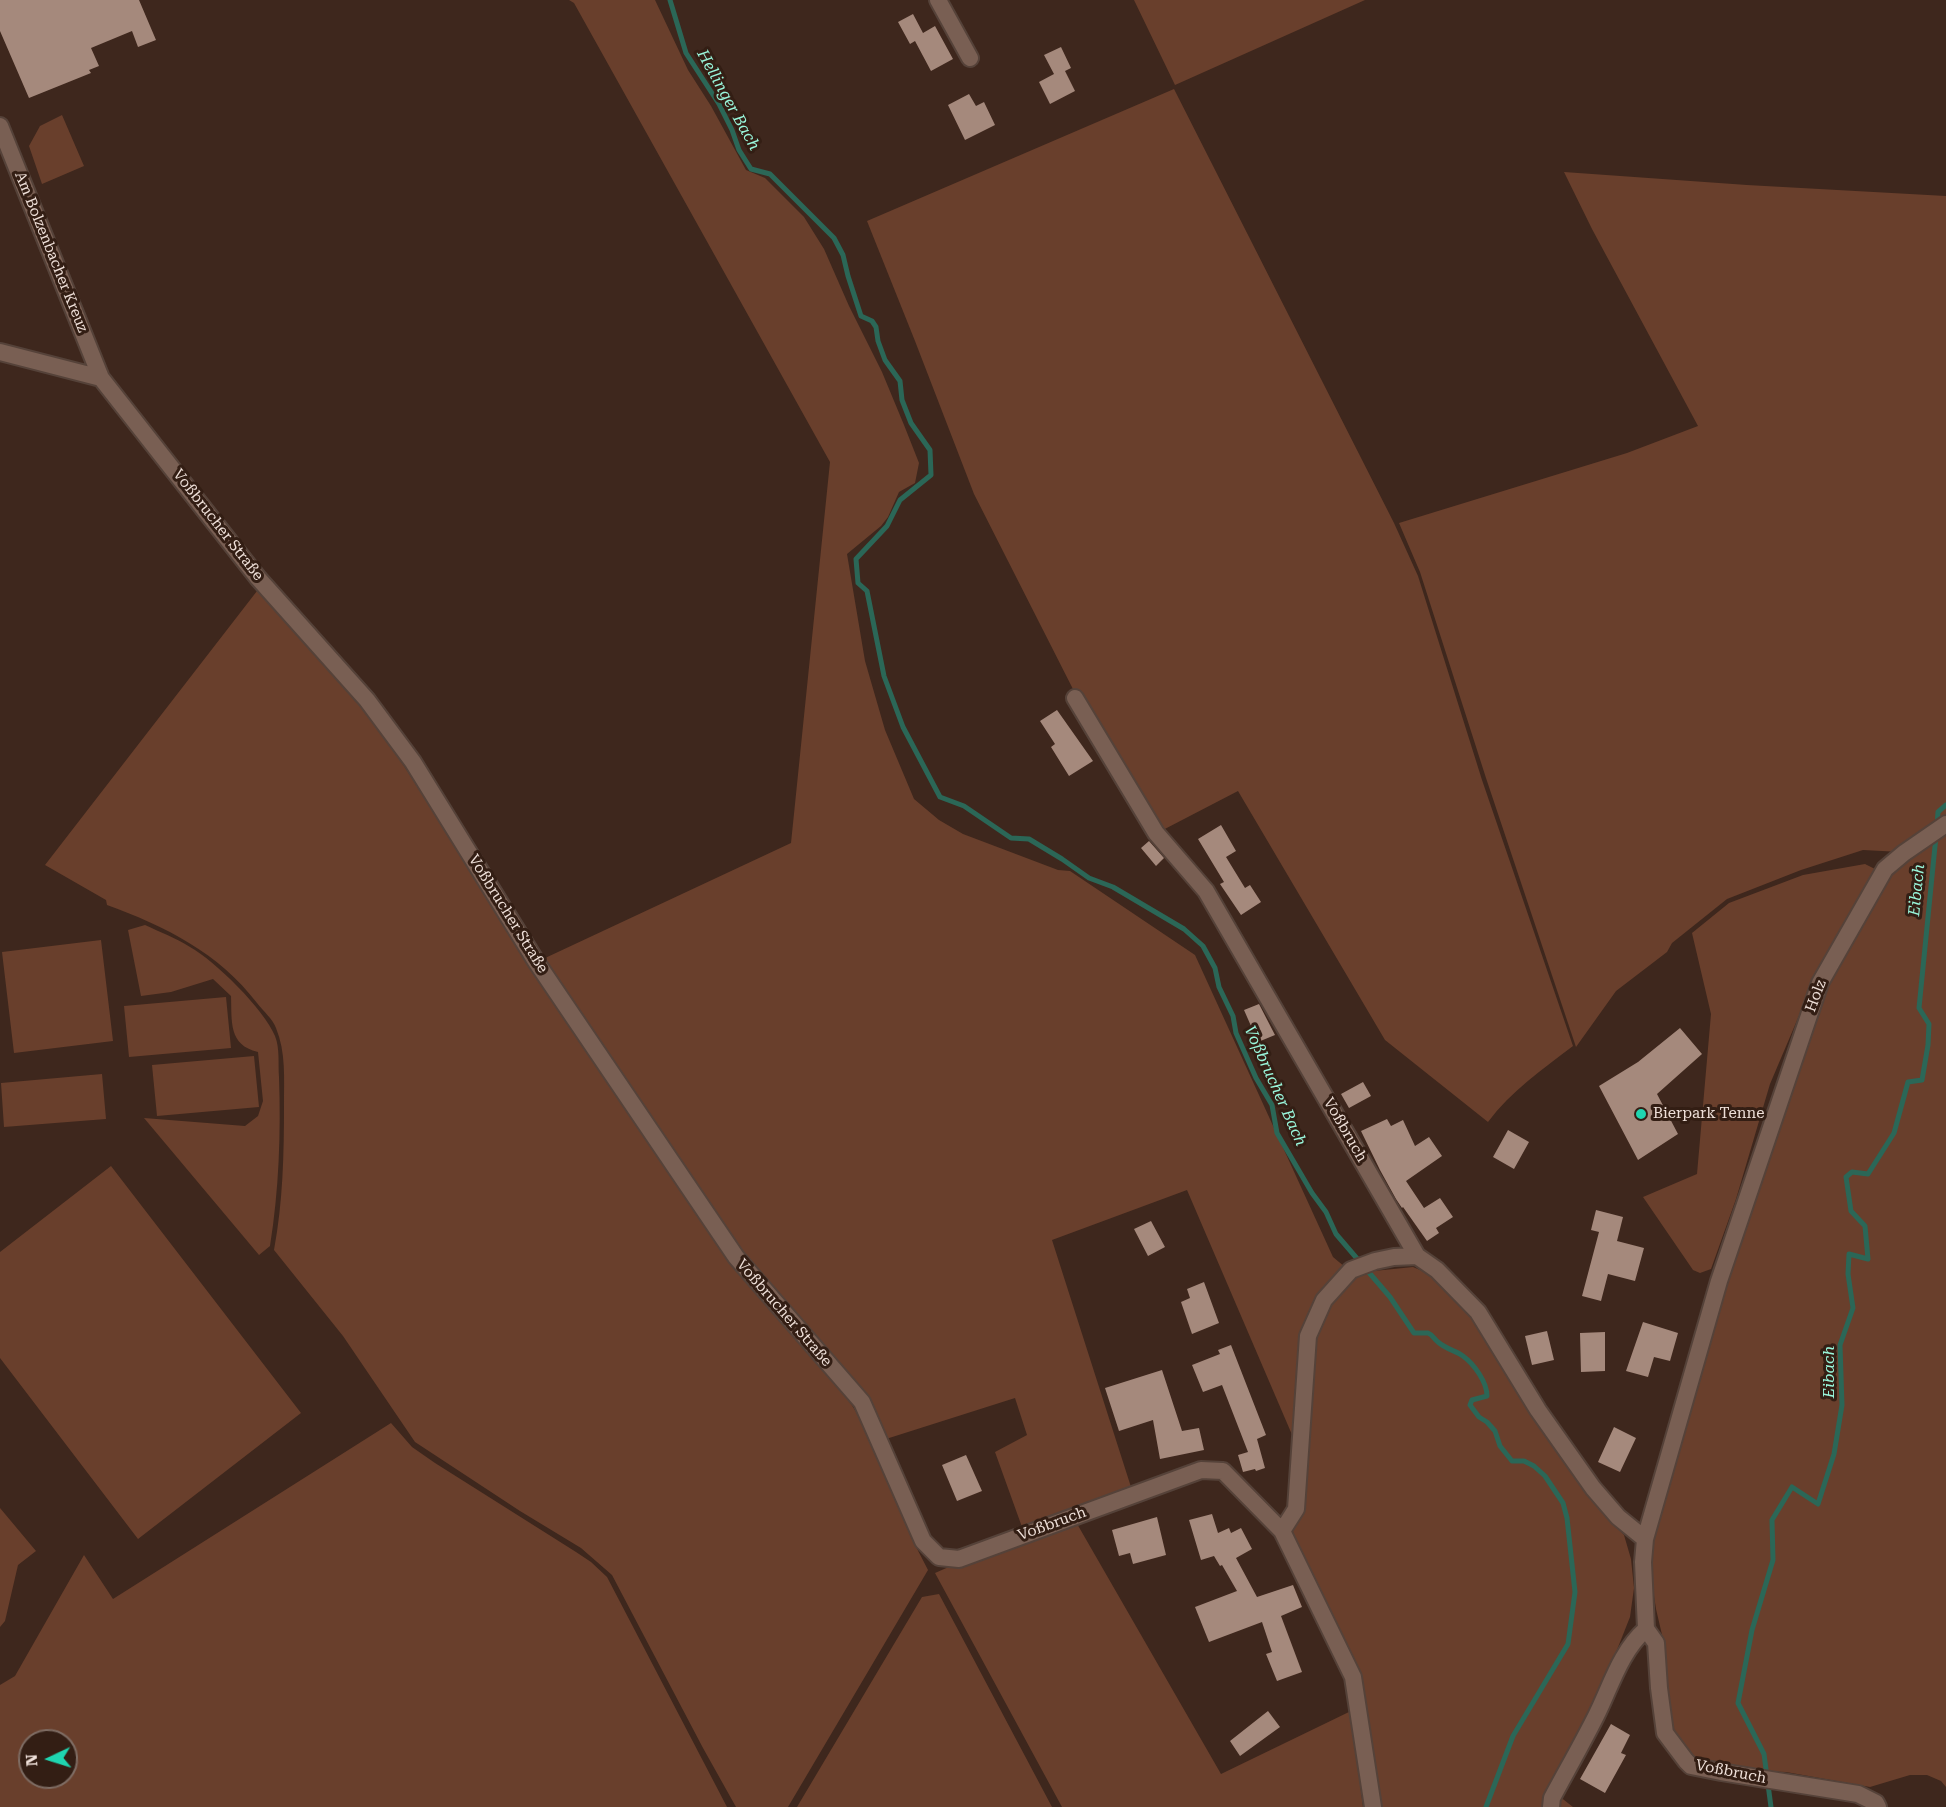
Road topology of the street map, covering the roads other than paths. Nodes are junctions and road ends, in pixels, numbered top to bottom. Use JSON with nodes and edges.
{"nodes":[{"id":1,"x":938,"y":0,"type":"edge"},
{"id":2,"x":970,"y":58,"type":"dead end"},
{"id":3,"x":0,"y":126,"type":"edge"},
{"id":4,"x":0,"y":352,"type":"edge"},
{"id":5,"x":101,"y":378,"type":"junction"},
{"id":6,"x":1075,"y":698,"type":"dead end"},
{"id":7,"x":1946,"y":825,"type":"edge"},
{"id":8,"x":1745,"y":1204,"type":"joint"},
{"id":9,"x":1417,"y":1256,"type":"junction"},
{"id":10,"x":1282,"y":1531,"type":"junction"},
{"id":11,"x":1645,"y":1539,"type":"junction"},
{"id":12,"x":939,"y":1557,"type":"joint"},
{"id":13,"x":1646,"y":1629,"type":"junction"},
{"id":14,"x":1373,"y":1807,"type":"edge"},
{"id":15,"x":1551,"y":1807,"type":"edge"},
{"id":16,"x":1878,"y":1807,"type":"edge"}],
"edges":[{"from":1,"to":2,"type":"street"},
{"from":3,"to":5,"type":"street","name":"Am Bolzenbacher Kreuz"},
{"from":4,"to":5,"type":"street"},
{"from":5,"to":12,"type":"street","name":"Voßbrucher Straße"},
{"from":6,"to":9,"type":"street","name":"Voßbruch"},
{"from":7,"to":8,"type":"street","name":"Holz"},
{"from":8,"to":11,"type":"street","name":"Voßbruch"},
{"from":9,"to":10,"type":"street"},
{"from":9,"to":11,"type":"street","name":"Voßbruch"},
{"from":10,"to":12,"type":"street","name":"Voßbruch"},
{"from":10,"to":14,"type":"street","name":"Voßbruch"},
{"from":11,"to":13,"type":"street","name":"Voßbruch"},
{"from":13,"to":15,"type":"street"},
{"from":13,"to":16,"type":"street","name":"Voßbruch"}]}
